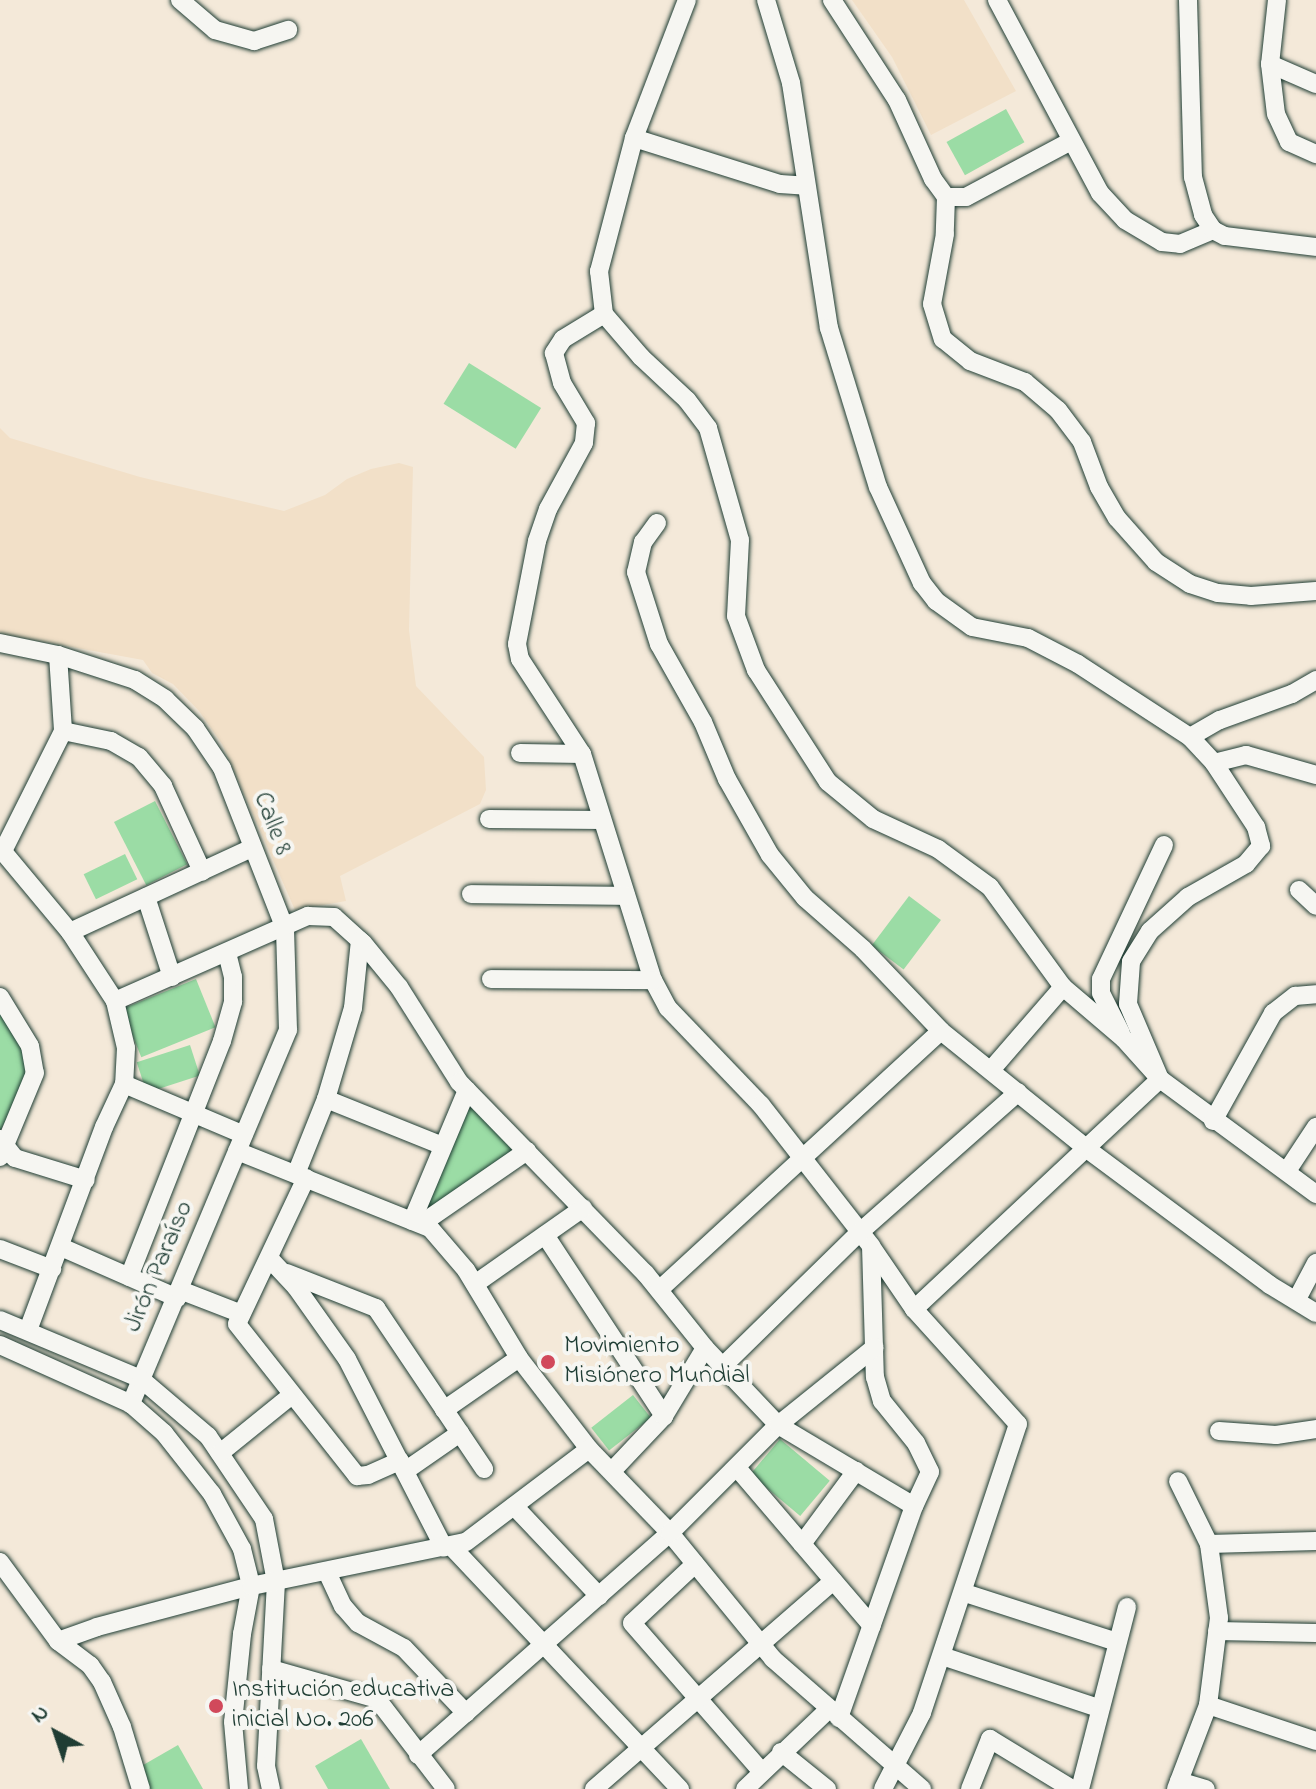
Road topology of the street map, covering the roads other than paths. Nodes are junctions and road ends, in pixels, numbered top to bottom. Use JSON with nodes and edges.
{"nodes":[{"id":1,"x":180,"y":0,"type":"edge"},
{"id":2,"x":687,"y":0,"type":"edge"},
{"id":3,"x":766,"y":0,"type":"edge"},
{"id":4,"x":832,"y":0,"type":"edge"},
{"id":5,"x":997,"y":0,"type":"edge"},
{"id":6,"x":1188,"y":0,"type":"edge"},
{"id":7,"x":1277,"y":0,"type":"edge"},
{"id":8,"x":288,"y":30,"type":"dead end"},
{"id":9,"x":1270,"y":64,"type":"junction"},
{"id":10,"x":1316,"y":84,"type":"edge"},
{"id":11,"x":634,"y":138,"type":"junction"},
{"id":12,"x":1071,"y":141,"type":"junction"},
{"id":13,"x":1316,"y":154,"type":"edge"},
{"id":14,"x":806,"y":186,"type":"junction"},
{"id":15,"x":946,"y":197,"type":"junction"},
{"id":16,"x":1213,"y":230,"type":"junction"},
{"id":17,"x":1316,"y":247,"type":"edge"},
{"id":18,"x":604,"y":314,"type":"junction"},
{"id":19,"x":657,"y":523,"type":"dead end"},
{"id":20,"x":1316,"y":591,"type":"edge"},
{"id":21,"x":0,"y":643,"type":"edge"},
{"id":22,"x":58,"y":655,"type":"junction"},
{"id":23,"x":1316,"y":680,"type":"edge"},
{"id":24,"x":63,"y":731,"type":"junction"},
{"id":25,"x":1190,"y":737,"type":"junction"},
{"id":26,"x":520,"y":753,"type":"dead end"},
{"id":27,"x":582,"y":754,"type":"junction"},
{"id":28,"x":1214,"y":763,"type":"junction"},
{"id":29,"x":1316,"y":775,"type":"edge"},
{"id":30,"x":489,"y":819,"type":"dead end"},
{"id":31,"x":602,"y":820,"type":"junction"},
{"id":32,"x":1164,"y":845,"type":"dead end"},
{"id":33,"x":252,"y":848,"type":"junction"},
{"id":34,"x":1,"y":850,"type":"edge"},
{"id":35,"x":202,"y":871,"type":"junction"},
{"id":36,"x":1299,"y":890,"type":"dead end"},
{"id":37,"x":471,"y":894,"type":"dead end"},
{"id":38,"x":626,"y":896,"type":"junction"},
{"id":39,"x":146,"y":897,"type":"junction"},
{"id":40,"x":1316,"y":906,"type":"edge"},
{"id":41,"x":285,"y":929,"type":"junction"},
{"id":42,"x":70,"y":932,"type":"junction"},
{"id":43,"x":360,"y":940,"type":"junction"},
{"id":44,"x":227,"y":953,"type":"junction"},
{"id":45,"x":172,"y":977,"type":"junction"},
{"id":46,"x":491,"y":979,"type":"dead end"},
{"id":47,"x":653,"y":980,"type":"junction"},
{"id":48,"x":1063,"y":987,"type":"junction"},
{"id":49,"x":1316,"y":994,"type":"edge"},
{"id":50,"x":0,"y":997,"type":"edge"},
{"id":51,"x":115,"y":1001,"type":"junction"},
{"id":52,"x":941,"y":1031,"type":"junction"},
{"id":53,"x":1124,"y":1039,"type":"junction"},
{"id":54,"x":991,"y":1070,"type":"junction"},
{"id":55,"x":1160,"y":1079,"type":"junction"},
{"id":56,"x":124,"y":1084,"type":"junction"},
{"id":57,"x":467,"y":1090,"type":"junction"},
{"id":58,"x":1018,"y":1092,"type":"junction"},
{"id":59,"x":326,"y":1099,"type":"junction"},
{"id":60,"x":193,"y":1113,"type":"junction"},
{"id":61,"x":1213,"y":1121,"type":"junction"},
{"id":62,"x":1316,"y":1127,"type":"edge"},
{"id":63,"x":241,"y":1143,"type":"junction"},
{"id":64,"x":443,"y":1146,"type":"junction"},
{"id":65,"x":2,"y":1147,"type":"edge"},
{"id":66,"x":1087,"y":1149,"type":"junction"},
{"id":67,"x":527,"y":1151,"type":"junction"},
{"id":68,"x":804,"y":1160,"type":"junction"},
{"id":69,"x":1287,"y":1171,"type":"junction"},
{"id":70,"x":301,"y":1176,"type":"junction"},
{"id":71,"x":86,"y":1180,"type":"junction"},
{"id":72,"x":1316,"y":1194,"type":"edge"},
{"id":73,"x":583,"y":1208,"type":"junction"},
{"id":74,"x":417,"y":1222,"type":"junction"},
{"id":75,"x":545,"y":1235,"type":"junction"},
{"id":76,"x":866,"y":1239,"type":"junction"},
{"id":77,"x":61,"y":1247,"type":"junction"},
{"id":78,"x":0,"y":1249,"type":"edge"},
{"id":79,"x":269,"y":1258,"type":"junction"},
{"id":80,"x":52,"y":1269,"type":"junction"},
{"id":81,"x":1315,"y":1269,"type":"edge"},
{"id":82,"x":282,"y":1272,"type":"junction"},
{"id":83,"x":129,"y":1277,"type":"junction"},
{"id":84,"x":475,"y":1284,"type":"junction"},
{"id":85,"x":659,"y":1290,"type":"junction"},
{"id":86,"x":178,"y":1294,"type":"junction"},
{"id":87,"x":1297,"y":1299,"type":"junction"},
{"id":88,"x":914,"y":1309,"type":"junction"},
{"id":89,"x":1316,"y":1313,"type":"edge"},
{"id":90,"x":242,"y":1314,"type":"junction"},
{"id":91,"x":0,"y":1320,"type":"edge"},
{"id":92,"x":28,"y":1330,"type":"junction"},
{"id":93,"x":0,"y":1345,"type":"edge"},
{"id":94,"x":875,"y":1347,"type":"junction"},
{"id":95,"x":705,"y":1348,"type":"junction"},
{"id":96,"x":519,"y":1358,"type":"junction"},
{"id":97,"x":723,"y":1366,"type":"junction"},
{"id":98,"x":141,"y":1379,"type":"junction"},
{"id":99,"x":292,"y":1395,"type":"junction"},
{"id":100,"x":131,"y":1404,"type":"junction"},
{"id":101,"x":444,"y":1410,"type":"junction"},
{"id":102,"x":664,"y":1416,"type":"junction"},
{"id":103,"x":778,"y":1425,"type":"junction"},
{"id":104,"x":1316,"y":1429,"type":"edge"},
{"id":105,"x":1219,"y":1431,"type":"dead end"},
{"id":106,"x":460,"y":1433,"type":"junction"},
{"id":107,"x":589,"y":1449,"type":"junction"},
{"id":108,"x":220,"y":1453,"type":"junction"},
{"id":109,"x":402,"y":1466,"type":"junction"},
{"id":110,"x":484,"y":1469,"type":"dead end"},
{"id":111,"x":738,"y":1469,"type":"junction"},
{"id":112,"x":612,"y":1471,"type":"junction"},
{"id":113,"x":856,"y":1471,"type":"junction"},
{"id":114,"x":1178,"y":1481,"type":"dead end"},
{"id":115,"x":514,"y":1506,"type":"junction"},
{"id":116,"x":914,"y":1506,"type":"junction"},
{"id":117,"x":670,"y":1533,"type":"junction"},
{"id":118,"x":1316,"y":1541,"type":"edge"},
{"id":119,"x":802,"y":1544,"type":"junction"},
{"id":120,"x":1209,"y":1544,"type":"junction"},
{"id":121,"x":448,"y":1547,"type":"junction"},
{"id":122,"x":0,"y":1562,"type":"edge"},
{"id":123,"x":695,"y":1564,"type":"junction"},
{"id":124,"x":327,"y":1572,"type":"junction"},
{"id":125,"x":833,"y":1581,"type":"junction"},
{"id":126,"x":276,"y":1582,"type":"junction"},
{"id":127,"x":251,"y":1586,"type":"junction"},
{"id":128,"x":965,"y":1593,"type":"junction"},
{"id":129,"x":599,"y":1596,"type":"junction"},
{"id":130,"x":1127,"y":1607,"type":"dead end"},
{"id":131,"x":872,"y":1626,"type":"junction"},
{"id":132,"x":1217,"y":1631,"type":"junction"},
{"id":133,"x":1316,"y":1633,"type":"edge"},
{"id":134,"x":58,"y":1641,"type":"junction"},
{"id":135,"x":1117,"y":1642,"type":"junction"},
{"id":136,"x":546,"y":1643,"type":"junction"},
{"id":137,"x":762,"y":1646,"type":"junction"},
{"id":138,"x":942,"y":1656,"type":"junction"},
{"id":139,"x":271,"y":1669,"type":"junction"},
{"id":140,"x":698,"y":1701,"type":"junction"},
{"id":141,"x":1208,"y":1705,"type":"junction"},
{"id":142,"x":1098,"y":1708,"type":"junction"},
{"id":143,"x":466,"y":1713,"type":"junction"},
{"id":144,"x":834,"y":1713,"type":"junction"},
{"id":145,"x":1316,"y":1741,"type":"edge"},
{"id":146,"x":641,"y":1749,"type":"junction"},
{"id":147,"x":781,"y":1752,"type":"junction"},
{"id":148,"x":418,"y":1755,"type":"junction"},
{"id":149,"x":896,"y":1768,"type":"junction"},
{"id":150,"x":761,"y":1771,"type":"junction"},
{"id":151,"x":1177,"y":1785,"type":"edge"},
{"id":152,"x":141,"y":1789,"type":"edge"},
{"id":153,"x":239,"y":1789,"type":"edge"},
{"id":154,"x":271,"y":1789,"type":"edge"},
{"id":155,"x":446,"y":1789,"type":"edge"},
{"id":156,"x":594,"y":1789,"type":"edge"},
{"id":157,"x":680,"y":1789,"type":"edge"},
{"id":158,"x":745,"y":1789,"type":"edge"},
{"id":159,"x":827,"y":1789,"type":"edge"},
{"id":160,"x":883,"y":1789,"type":"edge"},
{"id":161,"x":922,"y":1789,"type":"edge"},
{"id":162,"x":970,"y":1789,"type":"edge"},
{"id":163,"x":1072,"y":1789,"type":"edge"},
{"id":164,"x":1080,"y":1789,"type":"edge"},
{"id":165,"x":1206,"y":1789,"type":"edge"}],
"edges":[{"from":1,"to":8,"type":"street"},
{"from":2,"to":11,"type":"street"},
{"from":3,"to":14,"type":"street"},
{"from":4,"to":15,"type":"street"},
{"from":5,"to":12,"type":"street"},
{"from":6,"to":16,"type":"street"},
{"from":7,"to":9,"type":"street"},
{"from":9,"to":10,"type":"street"},
{"from":9,"to":13,"type":"street"},
{"from":11,"to":14,"type":"street"},
{"from":11,"to":18,"type":"street"},
{"from":12,"to":15,"type":"street"},
{"from":12,"to":16,"type":"street"},
{"from":14,"to":25,"type":"street"},
{"from":15,"to":20,"type":"street"},
{"from":16,"to":17,"type":"street"},
{"from":18,"to":27,"type":"street"},
{"from":18,"to":48,"type":"street"},
{"from":19,"to":52,"type":"street"},
{"from":21,"to":22,"type":"street","name":"Calle 8"},
{"from":22,"to":24,"type":"street"},
{"from":22,"to":33,"type":"street","name":"Calle 8"},
{"from":23,"to":25,"type":"street"},
{"from":24,"to":34,"type":"street"},
{"from":24,"to":35,"type":"street"},
{"from":25,"to":28,"type":"street"},
{"from":26,"to":27,"type":"street"},
{"from":27,"to":31,"type":"street"},
{"from":28,"to":29,"type":"street"},
{"from":28,"to":55,"type":"street"},
{"from":30,"to":31,"type":"street"},
{"from":31,"to":38,"type":"street"},
{"from":32,"to":53,"type":"street"},
{"from":33,"to":35,"type":"street"},
{"from":33,"to":41,"type":"street","name":"Calle 8"},
{"from":34,"to":42,"type":"street"},
{"from":35,"to":39,"type":"street"},
{"from":36,"to":40,"type":"street"},
{"from":37,"to":38,"type":"street"},
{"from":38,"to":47,"type":"street"},
{"from":39,"to":42,"type":"street"},
{"from":39,"to":45,"type":"street"},
{"from":41,"to":43,"type":"street"},
{"from":41,"to":44,"type":"street"},
{"from":41,"to":63,"type":"street","name":"Calle 8"},
{"from":42,"to":51,"type":"street"},
{"from":43,"to":57,"type":"street"},
{"from":43,"to":59,"type":"street"},
{"from":44,"to":45,"type":"street"},
{"from":44,"to":60,"type":"street"},
{"from":45,"to":51,"type":"street"},
{"from":46,"to":47,"type":"street"},
{"from":47,"to":68,"type":"street"},
{"from":48,"to":53,"type":"street"},
{"from":48,"to":54,"type":"street"},
{"from":49,"to":61,"type":"street"},
{"from":50,"to":65,"type":"street"},
{"from":51,"to":56,"type":"street"},
{"from":52,"to":54,"type":"street"},
{"from":52,"to":68,"type":"street"},
{"from":53,"to":55,"type":"street"},
{"from":54,"to":58,"type":"street"},
{"from":55,"to":61,"type":"street"},
{"from":55,"to":66,"type":"street"},
{"from":56,"to":60,"type":"street"},
{"from":56,"to":71,"type":"street"},
{"from":57,"to":64,"type":"street"},
{"from":57,"to":67,"type":"street"},
{"from":58,"to":66,"type":"street"},
{"from":58,"to":76,"type":"street"},
{"from":59,"to":64,"type":"street"},
{"from":59,"to":70,"type":"street"},
{"from":60,"to":63,"type":"street"},
{"from":60,"to":83,"type":"street"},
{"from":61,"to":69,"type":"street"},
{"from":62,"to":69,"type":"street"},
{"from":63,"to":70,"type":"street"},
{"from":63,"to":86,"type":"street","name":"Jirón Paraíso"},
{"from":64,"to":74,"type":"street"},
{"from":65,"to":71,"type":"street"},
{"from":66,"to":87,"type":"street"},
{"from":66,"to":88,"type":"street"},
{"from":67,"to":73,"type":"street"},
{"from":67,"to":74,"type":"street"},
{"from":68,"to":76,"type":"street"},
{"from":68,"to":85,"type":"street"},
{"from":69,"to":72,"type":"street"},
{"from":70,"to":74,"type":"street"},
{"from":70,"to":79,"type":"street"},
{"from":71,"to":77,"type":"street"},
{"from":73,"to":75,"type":"street"},
{"from":73,"to":85,"type":"street"},
{"from":74,"to":84,"type":"street"},
{"from":75,"to":84,"type":"street"},
{"from":75,"to":102,"type":"street"},
{"from":76,"to":88,"type":"street"},
{"from":76,"to":94,"type":"street"},
{"from":76,"to":97,"type":"street"},
{"from":77,"to":80,"type":"street"},
{"from":77,"to":83,"type":"street"},
{"from":78,"to":80,"type":"street"},
{"from":79,"to":82,"type":"street"},
{"from":79,"to":90,"type":"street"},
{"from":80,"to":92,"type":"street"},
{"from":81,"to":87,"type":"street"},
{"from":82,"to":101,"type":"street"},
{"from":82,"to":109,"type":"street"},
{"from":83,"to":86,"type":"street"},
{"from":84,"to":96,"type":"street"},
{"from":85,"to":95,"type":"street"},
{"from":86,"to":90,"type":"street"},
{"from":86,"to":98,"type":"street","name":"Jirón Paraíso"},
{"from":87,"to":89,"type":"street"},
{"from":88,"to":128,"type":"street"},
{"from":90,"to":99,"type":"street"},
{"from":91,"to":92,"type":"street"},
{"from":92,"to":98,"type":"street"},
{"from":93,"to":100,"type":"street"},
{"from":94,"to":103,"type":"street"},
{"from":94,"to":116,"type":"street"},
{"from":95,"to":97,"type":"street"},
{"from":95,"to":102,"type":"street"},
{"from":96,"to":101,"type":"street"},
{"from":96,"to":107,"type":"street"},
{"from":97,"to":103,"type":"street"},
{"from":98,"to":100,"type":"street","name":"Jirón Paraíso"},
{"from":98,"to":108,"type":"street"},
{"from":99,"to":108,"type":"street"},
{"from":99,"to":109,"type":"street"},
{"from":100,"to":127,"type":"street"},
{"from":101,"to":106,"type":"street"},
{"from":102,"to":112,"type":"street"},
{"from":103,"to":111,"type":"street"},
{"from":103,"to":113,"type":"street"},
{"from":104,"to":105,"type":"street"},
{"from":106,"to":109,"type":"street"},
{"from":106,"to":110,"type":"street"},
{"from":107,"to":112,"type":"street"},
{"from":107,"to":115,"type":"street"},
{"from":108,"to":126,"type":"street"},
{"from":109,"to":121,"type":"street"},
{"from":111,"to":117,"type":"street"},
{"from":111,"to":119,"type":"street"},
{"from":112,"to":117,"type":"street"},
{"from":113,"to":116,"type":"street"},
{"from":113,"to":119,"type":"street"},
{"from":114,"to":120,"type":"street"},
{"from":115,"to":121,"type":"street"},
{"from":115,"to":129,"type":"street"},
{"from":116,"to":131,"type":"street"},
{"from":117,"to":123,"type":"street"},
{"from":117,"to":129,"type":"street"},
{"from":118,"to":120,"type":"street"},
{"from":119,"to":125,"type":"street"},
{"from":120,"to":132,"type":"street"},
{"from":121,"to":124,"type":"street"},
{"from":121,"to":136,"type":"street"},
{"from":122,"to":134,"type":"street"},
{"from":123,"to":137,"type":"street"},
{"from":123,"to":140,"type":"street"},
{"from":124,"to":126,"type":"street"},
{"from":124,"to":143,"type":"street"},
{"from":125,"to":131,"type":"street"},
{"from":125,"to":137,"type":"street"},
{"from":126,"to":127,"type":"street"},
{"from":126,"to":139,"type":"street"},
{"from":127,"to":134,"type":"street"},
{"from":127,"to":153,"type":"street"},
{"from":128,"to":135,"type":"street"},
{"from":128,"to":138,"type":"street"},
{"from":129,"to":136,"type":"street"},
{"from":130,"to":135,"type":"street"},
{"from":131,"to":144,"type":"street"},
{"from":132,"to":133,"type":"street"},
{"from":132,"to":141,"type":"street"},
{"from":134,"to":152,"type":"street"},
{"from":135,"to":142,"type":"street"},
{"from":136,"to":143,"type":"street"},
{"from":136,"to":146,"type":"street"},
{"from":137,"to":140,"type":"street"},
{"from":137,"to":144,"type":"street"},
{"from":138,"to":142,"type":"street"},
{"from":138,"to":149,"type":"street"},
{"from":139,"to":148,"type":"street"},
{"from":139,"to":154,"type":"street"},
{"from":140,"to":146,"type":"street"},
{"from":140,"to":150,"type":"street"},
{"from":141,"to":145,"type":"street"},
{"from":141,"to":151,"type":"street"},
{"from":142,"to":164,"type":"street"},
{"from":143,"to":148,"type":"street"},
{"from":144,"to":147,"type":"street"},
{"from":144,"to":149,"type":"street"},
{"from":146,"to":156,"type":"street"},
{"from":146,"to":157,"type":"street"},
{"from":147,"to":150,"type":"street"},
{"from":147,"to":159,"type":"street"},
{"from":148,"to":155,"type":"street"},
{"from":149,"to":160,"type":"street"},
{"from":149,"to":161,"type":"street"},
{"from":150,"to":158,"type":"street"},
{"from":151,"to":165,"type":"street"},
{"from":162,"to":163,"type":"street"}]}
